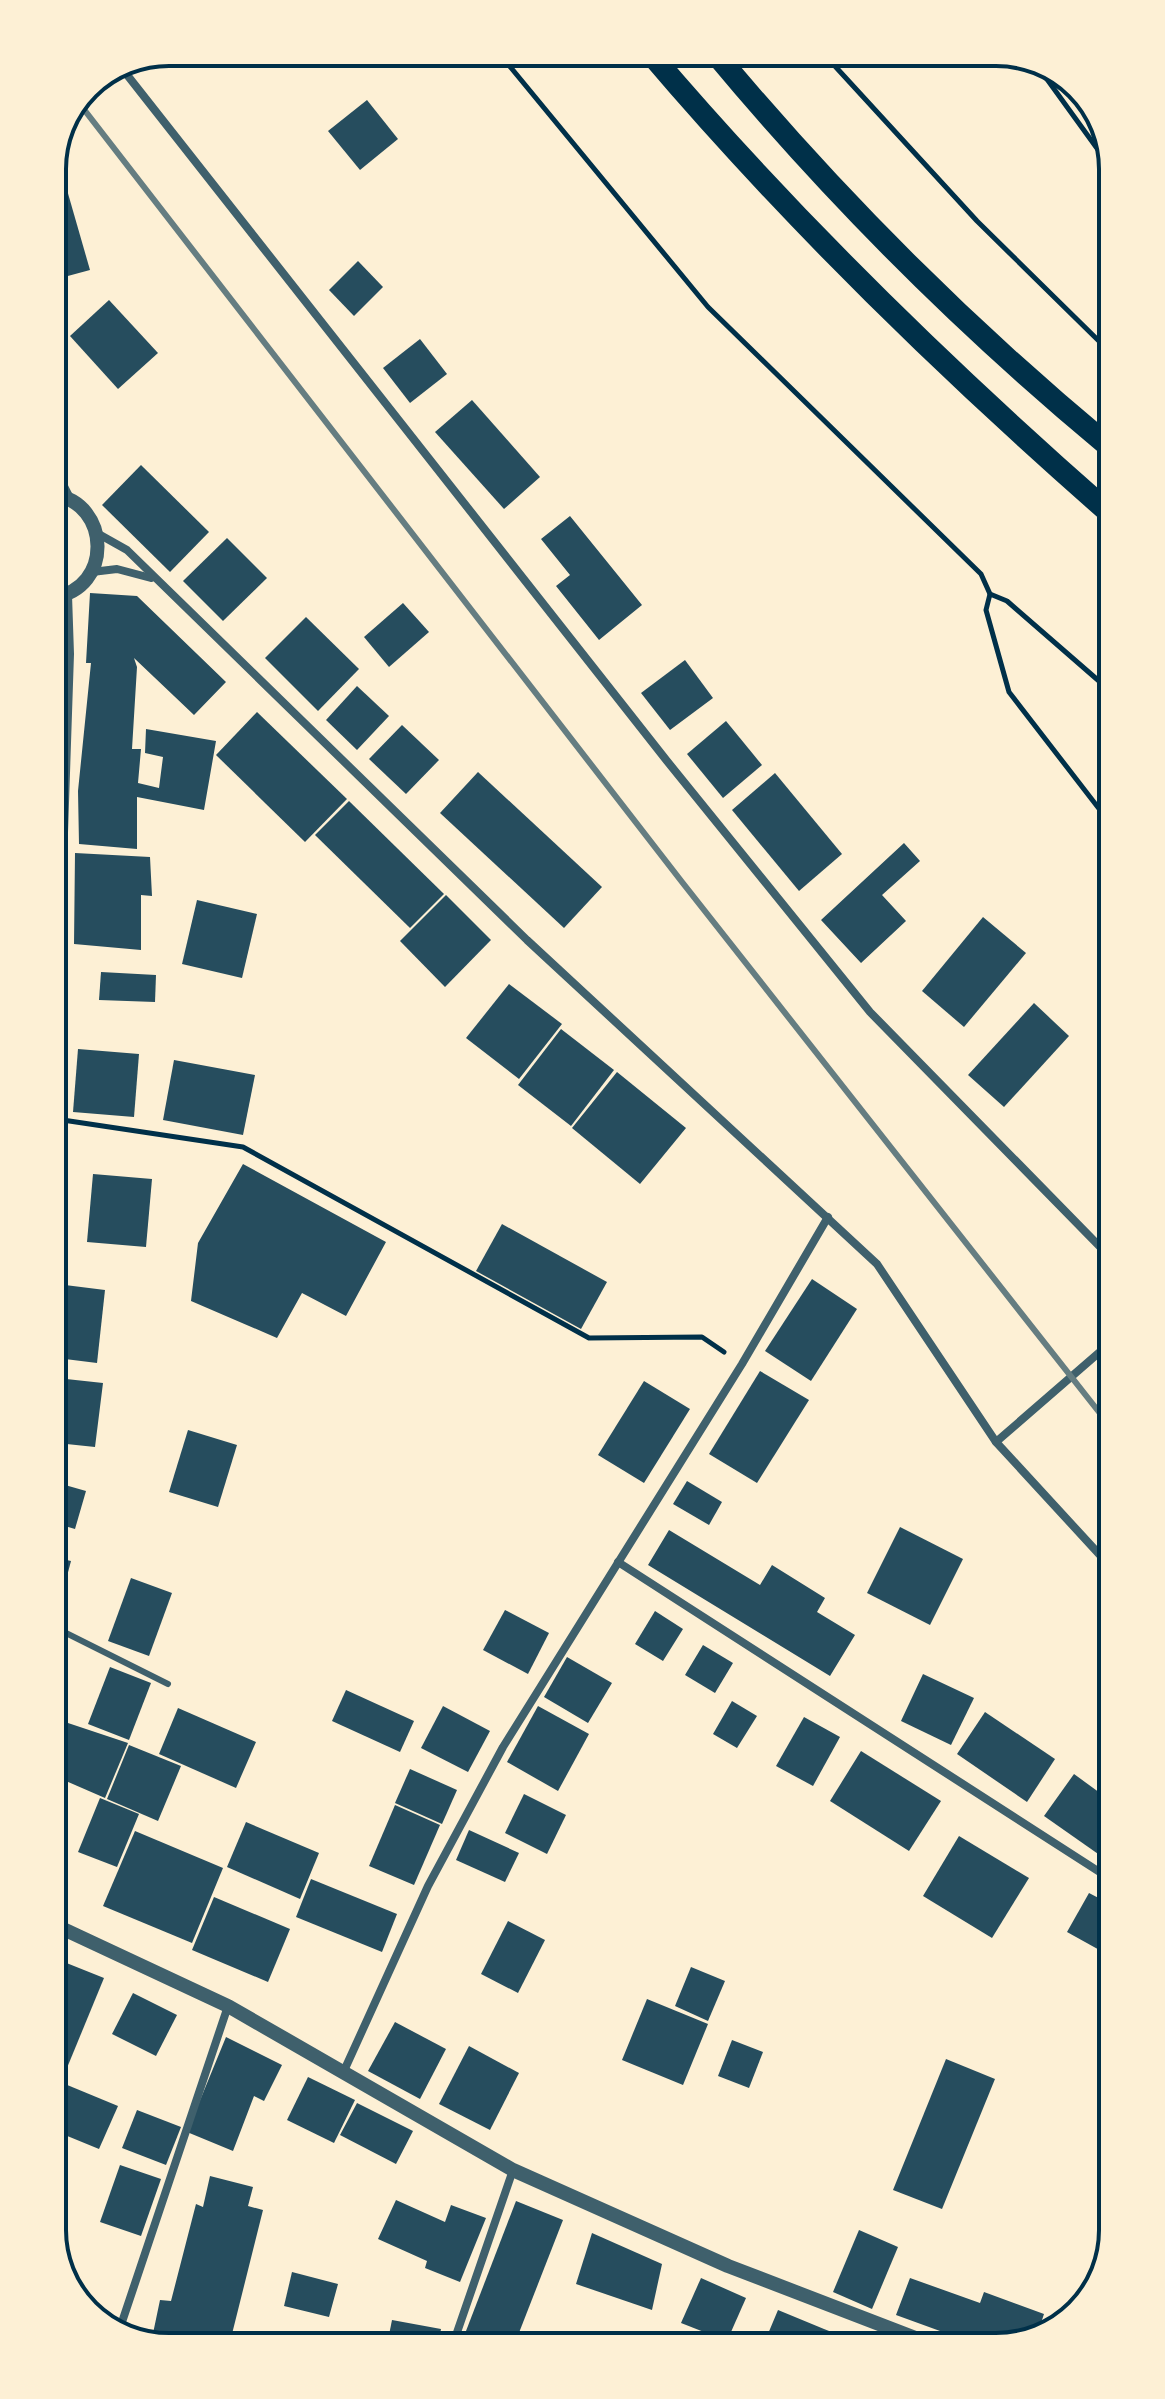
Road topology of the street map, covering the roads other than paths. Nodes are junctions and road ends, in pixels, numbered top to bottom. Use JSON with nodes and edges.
{"nodes":[{"id":1,"x":662,"y":66,"type":"edge"},
{"id":2,"x":726,"y":66,"type":"edge"},
{"id":3,"x":127,"y":75,"type":"edge"},
{"id":4,"x":1099,"y":438,"type":"edge"},
{"id":5,"x":66,"y":499,"type":"edge"},
{"id":6,"x":1099,"y":504,"type":"edge"},
{"id":7,"x":95,"y":532,"type":"junction"},
{"id":8,"x":92,"y":572,"type":"junction"},
{"id":9,"x":155,"y":580,"type":"junction"},
{"id":10,"x":66,"y":593,"type":"edge"},
{"id":11,"x":66,"y":646,"type":"edge"},
{"id":12,"x":66,"y":684,"type":"edge"},
{"id":13,"x":828,"y":1217,"type":"junction"},
{"id":14,"x":1099,"y":1246,"type":"edge"},
{"id":15,"x":1099,"y":1353,"type":"edge"},
{"id":16,"x":996,"y":1442,"type":"junction"},
{"id":17,"x":1099,"y":1554,"type":"edge"},
{"id":18,"x":618,"y":1562,"type":"junction"},
{"id":19,"x":66,"y":1633,"type":"edge"},
{"id":20,"x":168,"y":1684,"type":"dead end"},
{"id":21,"x":1099,"y":1872,"type":"edge"},
{"id":22,"x":66,"y":1936,"type":"edge"},
{"id":23,"x":228,"y":2006,"type":"junction"},
{"id":24,"x":343,"y":2073,"type":"junction"},
{"id":25,"x":513,"y":2170,"type":"junction"},
{"id":26,"x":122,"y":2321,"type":"edge"},
{"id":27,"x":457,"y":2333,"type":"edge"},
{"id":28,"x":902,"y":2333,"type":"edge"}],
"edges":[{"from":1,"to":6,"type":"highway"},
{"from":2,"to":4,"type":"highway"},
{"from":3,"to":14,"type":"street"},
{"from":5,"to":7,"type":"street"},
{"from":7,"to":8,"type":"street"},
{"from":7,"to":9,"type":"street"},
{"from":8,"to":9,"type":"street"},
{"from":8,"to":10,"type":"street"},
{"from":9,"to":13,"type":"street"},
{"from":11,"to":12,"type":"street"},
{"from":13,"to":16,"type":"street"},
{"from":13,"to":18,"type":"street"},
{"from":15,"to":16,"type":"street"},
{"from":16,"to":17,"type":"street"},
{"from":18,"to":21,"type":"street"},
{"from":18,"to":24,"type":"street"},
{"from":19,"to":20,"type":"lane"},
{"from":22,"to":23,"type":"street"},
{"from":23,"to":24,"type":"street"},
{"from":23,"to":26,"type":"street"},
{"from":24,"to":25,"type":"street"},
{"from":25,"to":27,"type":"street"},
{"from":25,"to":28,"type":"street"}]}
